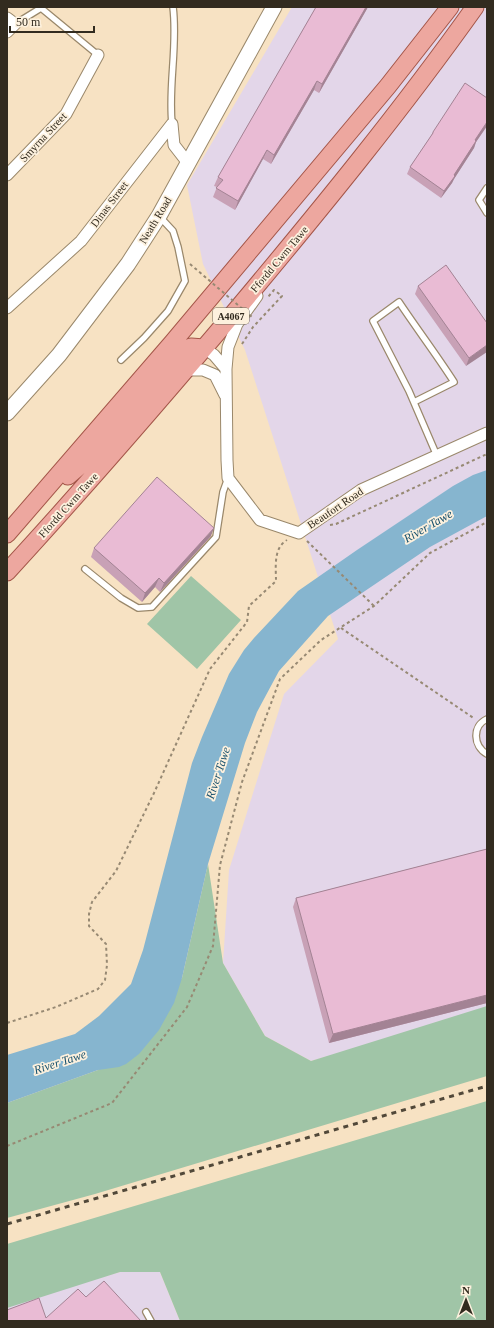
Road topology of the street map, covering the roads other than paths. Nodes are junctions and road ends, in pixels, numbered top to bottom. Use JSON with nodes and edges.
{"nodes":[{"id":1,"x":173,"y":7,"type":"edge"},
{"id":2,"x":274,"y":7,"type":"edge"},
{"id":3,"x":450,"y":7,"type":"edge"},
{"id":4,"x":475,"y":7,"type":"edge"},
{"id":5,"x":11,"y":21,"type":"edge"},
{"id":6,"x":7,"y":32,"type":"edge"},
{"id":7,"x":98,"y":55,"type":"joint"},
{"id":8,"x":172,"y":124,"type":"junction"},
{"id":9,"x":188,"y":163,"type":"junction"},
{"id":10,"x":7,"y":175,"type":"edge"},
{"id":11,"x":487,"y":188,"type":"edge"},
{"id":12,"x":318,"y":213,"type":"junction"},
{"id":13,"x":487,"y":213,"type":"edge"},
{"id":14,"x":159,"y":216,"type":"junction"},
{"id":15,"x":7,"y":308,"type":"edge"},
{"id":16,"x":204,"y":348,"type":"junction"},
{"id":17,"x":121,"y":360,"type":"dead end"},
{"id":18,"x":226,"y":369,"type":"junction"},
{"id":19,"x":185,"y":370,"type":"junction"},
{"id":20,"x":226,"y":398,"type":"junction"},
{"id":21,"x":414,"y":402,"type":"junction"},
{"id":22,"x":7,"y":413,"type":"edge"},
{"id":23,"x":487,"y":433,"type":"edge"},
{"id":24,"x":437,"y":456,"type":"junction"},
{"id":25,"x":228,"y":478,"type":"junction"},
{"id":26,"x":24,"y":514,"type":"junction"},
{"id":27,"x":7,"y":534,"type":"edge"},
{"id":28,"x":85,"y":569,"type":"dead end"},
{"id":29,"x":7,"y":572,"type":"edge"},
{"id":30,"x":487,"y":719,"type":"edge"},
{"id":31,"x":487,"y":754,"type":"edge"},
{"id":32,"x":146,"y":1312,"type":"dead end"},
{"id":33,"x":151,"y":1321,"type":"edge"}],
"edges":[{"from":1,"to":8,"type":"lane"},
{"from":2,"to":9,"type":"main road","name":"Neath Road"},
{"from":3,"to":26,"type":"main road","number":"A4067"},
{"from":4,"to":12,"type":"main road","name":"Ffordd Cwm Tawe","number":"A4067"},
{"from":5,"to":6,"type":"street"},
{"from":5,"to":7,"type":"lane"},
{"from":7,"to":10,"type":"street","name":"Smyrna Street"},
{"from":8,"to":9,"type":"street"},
{"from":8,"to":15,"type":"street","name":"Dinas Street"},
{"from":9,"to":14,"type":"main road","name":"Neath Road"},
{"from":11,"to":13,"type":"lane"},
{"from":12,"to":16,"type":"main road","name":"Ffordd Cwm Tawe","number":"A4067"},
{"from":12,"to":18,"type":"street"},
{"from":14,"to":17,"type":"lane"},
{"from":14,"to":22,"type":"main road","name":"Neath Road"},
{"from":16,"to":18,"type":"street"},
{"from":16,"to":19,"type":"main road","name":"Ffordd Cwm Tawe","number":"A4067"},
{"from":16,"to":26,"type":"main road"},
{"from":18,"to":20,"type":"street"},
{"from":19,"to":20,"type":"street"},
{"from":19,"to":29,"type":"main road","name":"Ffordd Cwm Tawe","number":"A4067"},
{"from":20,"to":25,"type":"street"},
{"from":21,"to":21,"type":"lane"},
{"from":21,"to":24,"type":"lane"},
{"from":23,"to":24,"type":"street","name":"Beaufort Road"},
{"from":24,"to":25,"type":"street","name":"Beaufort Road"},
{"from":25,"to":28,"type":"lane"},
{"from":26,"to":27,"type":"main road","number":"A4067"},
{"from":30,"to":31,"type":"lane"},
{"from":32,"to":33,"type":"lane"}]}
